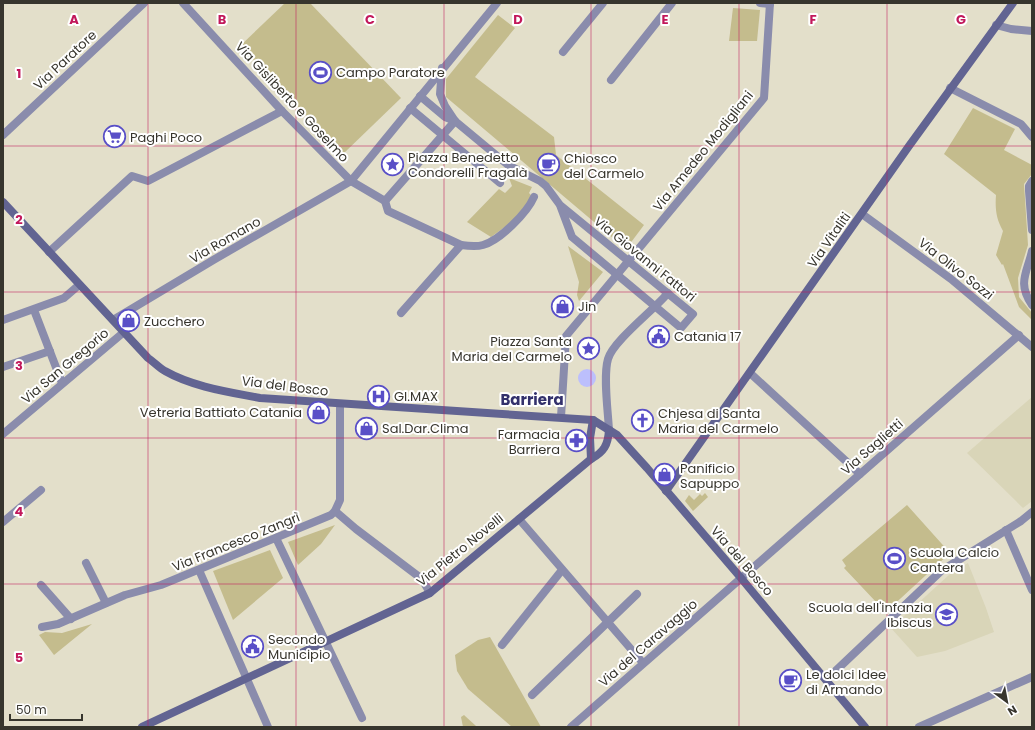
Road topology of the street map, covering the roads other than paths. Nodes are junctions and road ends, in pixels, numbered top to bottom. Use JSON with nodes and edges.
{"nodes":[{"id":1,"x":144,"y":3,"type":"edge"},
{"id":2,"x":183,"y":3,"type":"edge"},
{"id":3,"x":497,"y":3,"type":"edge"},
{"id":4,"x":603,"y":3,"type":"edge"},
{"id":5,"x":672,"y":3,"type":"edge"},
{"id":6,"x":760,"y":3,"type":"edge"},
{"id":7,"x":770,"y":3,"type":"edge"},
{"id":8,"x":1013,"y":3,"type":"edge"},
{"id":9,"x":996,"y":25,"type":"junction"},
{"id":10,"x":1032,"y":31,"type":"edge"},
{"id":11,"x":563,"y":52,"type":"dead end"},
{"id":12,"x":442,"y":68,"type":"junction"},
{"id":13,"x":611,"y":80,"type":"dead end"},
{"id":14,"x":950,"y":88,"type":"junction"},
{"id":15,"x":420,"y":96,"type":"junction"},
{"id":16,"x":410,"y":108,"type":"junction"},
{"id":17,"x":282,"y":111,"type":"junction"},
{"id":18,"x":455,"y":121,"type":"junction"},
{"id":19,"x":3,"y":135,"type":"edge"},
{"id":20,"x":442,"y":136,"type":"junction"},
{"id":21,"x":1032,"y":137,"type":"edge"},
{"id":22,"x":1032,"y":180,"type":"edge"},
{"id":23,"x":351,"y":181,"type":"junction"},
{"id":24,"x":500,"y":183,"type":"dead end"},
{"id":25,"x":534,"y":197,"type":"dead end"},
{"id":26,"x":385,"y":201,"type":"junction"},
{"id":27,"x":3,"y":202,"type":"edge"},
{"id":28,"x":560,"y":205,"type":"junction"},
{"id":29,"x":862,"y":214,"type":"junction"},
{"id":30,"x":1032,"y":230,"type":"edge"},
{"id":31,"x":461,"y":245,"type":"junction"},
{"id":32,"x":1032,"y":251,"type":"edge"},
{"id":33,"x":49,"y":252,"type":"junction"},
{"id":34,"x":629,"y":260,"type":"junction"},
{"id":35,"x":617,"y":274,"type":"junction"},
{"id":36,"x":79,"y":285,"type":"junction"},
{"id":37,"x":668,"y":293,"type":"junction"},
{"id":38,"x":1032,"y":305,"type":"edge"},
{"id":39,"x":656,"y":307,"type":"junction"},
{"id":40,"x":34,"y":310,"type":"junction"},
{"id":41,"x":401,"y":313,"type":"dead end"},
{"id":42,"x":3,"y":320,"type":"edge"},
{"id":43,"x":113,"y":320,"type":"junction"},
{"id":44,"x":124,"y":332,"type":"junction"},
{"id":45,"x":1019,"y":334,"type":"junction"},
{"id":46,"x":1032,"y":347,"type":"edge"},
{"id":47,"x":50,"y":351,"type":"junction"},
{"id":48,"x":3,"y":367,"type":"edge"},
{"id":49,"x":750,"y":373,"type":"junction"},
{"id":50,"x":62,"y":383,"type":"junction"},
{"id":51,"x":340,"y":404,"type":"junction"},
{"id":52,"x":561,"y":417,"type":"junction"},
{"id":53,"x":593,"y":420,"type":"junction"},
{"id":54,"x":609,"y":430,"type":"junction"},
{"id":55,"x":3,"y":434,"type":"edge"},
{"id":56,"x":618,"y":437,"type":"junction"},
{"id":57,"x":604,"y":450,"type":"junction"},
{"id":58,"x":591,"y":459,"type":"junction"},
{"id":59,"x":860,"y":474,"type":"junction"},
{"id":60,"x":41,"y":490,"type":"dead end"},
{"id":61,"x":666,"y":491,"type":"junction"},
{"id":62,"x":336,"y":511,"type":"junction"},
{"id":63,"x":1032,"y":512,"type":"edge"},
{"id":64,"x":519,"y":519,"type":"junction"},
{"id":65,"x":3,"y":522,"type":"edge"},
{"id":66,"x":1006,"y":530,"type":"junction"},
{"id":67,"x":276,"y":538,"type":"junction"},
{"id":68,"x":86,"y":563,"type":"dead end"},
{"id":69,"x":199,"y":570,"type":"junction"},
{"id":70,"x":562,"y":570,"type":"junction"},
{"id":71,"x":741,"y":578,"type":"junction"},
{"id":72,"x":41,"y":585,"type":"dead end"},
{"id":73,"x":1032,"y":590,"type":"edge"},
{"id":74,"x":430,"y":593,"type":"junction"},
{"id":75,"x":637,"y":594,"type":"dead end"},
{"id":76,"x":106,"y":603,"type":"junction"},
{"id":77,"x":71,"y":619,"type":"junction"},
{"id":78,"x":607,"y":622,"type":"junction"},
{"id":79,"x":42,"y":627,"type":"dead end"},
{"id":80,"x":326,"y":642,"type":"junction"},
{"id":81,"x":502,"y":646,"type":"dead end"},
{"id":82,"x":643,"y":663,"type":"junction"},
{"id":83,"x":1032,"y":676,"type":"edge"},
{"id":84,"x":247,"y":679,"type":"junction"},
{"id":85,"x":826,"y":679,"type":"junction"},
{"id":86,"x":532,"y":695,"type":"dead end"},
{"id":87,"x":362,"y":718,"type":"dead end"},
{"id":88,"x":142,"y":727,"type":"edge"},
{"id":89,"x":268,"y":727,"type":"edge"},
{"id":90,"x":571,"y":727,"type":"edge"},
{"id":91,"x":865,"y":727,"type":"edge"},
{"id":92,"x":918,"y":727,"type":"edge"}],
"edges":[{"from":1,"to":19,"type":"street","name":"Via Paratore"},
{"from":2,"to":17,"type":"street","name":"Via Gisliberto e Goselmo"},
{"from":3,"to":12,"type":"street"},
{"from":4,"to":11,"type":"street"},
{"from":5,"to":13,"type":"street"},
{"from":6,"to":7,"type":"street","name":"Via Amedeo Modigliani"},
{"from":7,"to":34,"type":"street","name":"Via Amedeo Modigliani"},
{"from":8,"to":9,"type":"main road","name":"Via Vitaliti"},
{"from":9,"to":10,"type":"street"},
{"from":9,"to":14,"type":"main road","name":"Via Vitaliti"},
{"from":12,"to":15,"type":"street"},
{"from":12,"to":18,"type":"street","name":"Via Giovanni Fattori"},
{"from":14,"to":21,"type":"street"},
{"from":14,"to":29,"type":"main road","name":"Via Vitaliti"},
{"from":15,"to":16,"type":"street"},
{"from":15,"to":18,"type":"street"},
{"from":16,"to":20,"type":"street"},
{"from":16,"to":23,"type":"street"},
{"from":17,"to":23,"type":"street","name":"Via Gisliberto e Goselmo"},
{"from":17,"to":33,"type":"street"},
{"from":18,"to":20,"type":"street"},
{"from":18,"to":28,"type":"street","name":"Via Giovanni Fattori"},
{"from":20,"to":24,"type":"street"},
{"from":20,"to":26,"type":"street"},
{"from":22,"to":30,"type":"street"},
{"from":23,"to":26,"type":"street"},
{"from":23,"to":43,"type":"street","name":"Via Romano"},
{"from":25,"to":31,"type":"street"},
{"from":26,"to":31,"type":"street"},
{"from":27,"to":33,"type":"main road","name":"Via del Bosco"},
{"from":28,"to":34,"type":"street","name":"Via Giovanni Fattori"},
{"from":28,"to":35,"type":"street","name":"Via Giovanni Fattori"},
{"from":29,"to":45,"type":"street","name":"Via Olivo Sozzi"},
{"from":29,"to":49,"type":"main road","name":"Via Vitaliti"},
{"from":31,"to":41,"type":"street"},
{"from":32,"to":38,"type":"street"},
{"from":33,"to":36,"type":"main road","name":"Via del Bosco"},
{"from":34,"to":35,"type":"street","name":"Via Amedeo Modigliani"},
{"from":34,"to":37,"type":"street","name":"Via Giovanni Fattori"},
{"from":35,"to":39,"type":"street","name":"Via Giovanni Fattori"},
{"from":35,"to":52,"type":"street"},
{"from":36,"to":40,"type":"street"},
{"from":36,"to":43,"type":"main road","name":"Via del Bosco"},
{"from":37,"to":39,"type":"street"},
{"from":37,"to":39,"type":"street","name":"Via Giovanni Fattori"},
{"from":39,"to":54,"type":"street"},
{"from":40,"to":42,"type":"street"},
{"from":40,"to":47,"type":"street"},
{"from":43,"to":44,"type":"main road","name":"Via del Bosco"},
{"from":44,"to":50,"type":"street","name":"Via San Gregorio"},
{"from":44,"to":51,"type":"main road","name":"Via del Bosco"},
{"from":45,"to":46,"type":"street","name":"Via Olivo Sozzi"},
{"from":45,"to":59,"type":"street","name":"Via Saglietti"},
{"from":47,"to":48,"type":"street"},
{"from":47,"to":50,"type":"street"},
{"from":49,"to":59,"type":"street"},
{"from":49,"to":61,"type":"main road","name":"Via Vitaliti"},
{"from":50,"to":55,"type":"street","name":"Via San Gregorio"},
{"from":51,"to":52,"type":"main road","name":"Via del Bosco"},
{"from":51,"to":62,"type":"street"},
{"from":52,"to":53,"type":"main road","name":"Via del Bosco"},
{"from":53,"to":54,"type":"main road","name":"Via del Bosco"},
{"from":53,"to":58,"type":"main road"},
{"from":54,"to":56,"type":"main road","name":"Via del Bosco"},
{"from":54,"to":57,"type":"main road"},
{"from":56,"to":57,"type":"main road","name":"Via Pietro Novelli"},
{"from":56,"to":61,"type":"main road","name":"Via del Bosco"},
{"from":57,"to":58,"type":"main road","name":"Via Pietro Novelli"},
{"from":58,"to":64,"type":"main road","name":"Via Pietro Novelli"},
{"from":59,"to":71,"type":"street","name":"Via Saglietti"},
{"from":60,"to":65,"type":"street"},
{"from":61,"to":71,"type":"main road","name":"Via del Bosco"},
{"from":62,"to":67,"type":"street","name":"Via Francesco Zangrì"},
{"from":62,"to":74,"type":"street"},
{"from":63,"to":66,"type":"street"},
{"from":64,"to":70,"type":"street"},
{"from":64,"to":74,"type":"main road","name":"Via Pietro Novelli"},
{"from":66,"to":73,"type":"street"},
{"from":66,"to":85,"type":"street"},
{"from":67,"to":69,"type":"street","name":"Via Francesco Zangrì"},
{"from":67,"to":80,"type":"street"},
{"from":68,"to":76,"type":"street"},
{"from":69,"to":76,"type":"street","name":"Via Francesco Zangrì"},
{"from":69,"to":84,"type":"street"},
{"from":70,"to":78,"type":"street"},
{"from":70,"to":81,"type":"street"},
{"from":71,"to":82,"type":"street","name":"Via del Caravaggio"},
{"from":71,"to":85,"type":"main road","name":"Via del Bosco"},
{"from":72,"to":77,"type":"street"},
{"from":74,"to":80,"type":"main road","name":"Via Pietro Novelli"},
{"from":75,"to":78,"type":"street"},
{"from":76,"to":77,"type":"street","name":"Via Francesco Zangrì"},
{"from":77,"to":79,"type":"street","name":"Via Francesco Zangrì"},
{"from":78,"to":82,"type":"street"},
{"from":78,"to":86,"type":"street"},
{"from":80,"to":84,"type":"main road","name":"Via Pietro Novelli"},
{"from":80,"to":87,"type":"street"},
{"from":82,"to":90,"type":"street","name":"Via del Caravaggio"},
{"from":83,"to":92,"type":"street"},
{"from":84,"to":88,"type":"main road","name":"Via Pietro Novelli"},
{"from":84,"to":89,"type":"street"},
{"from":85,"to":91,"type":"main road","name":"Via del Bosco"}]}
